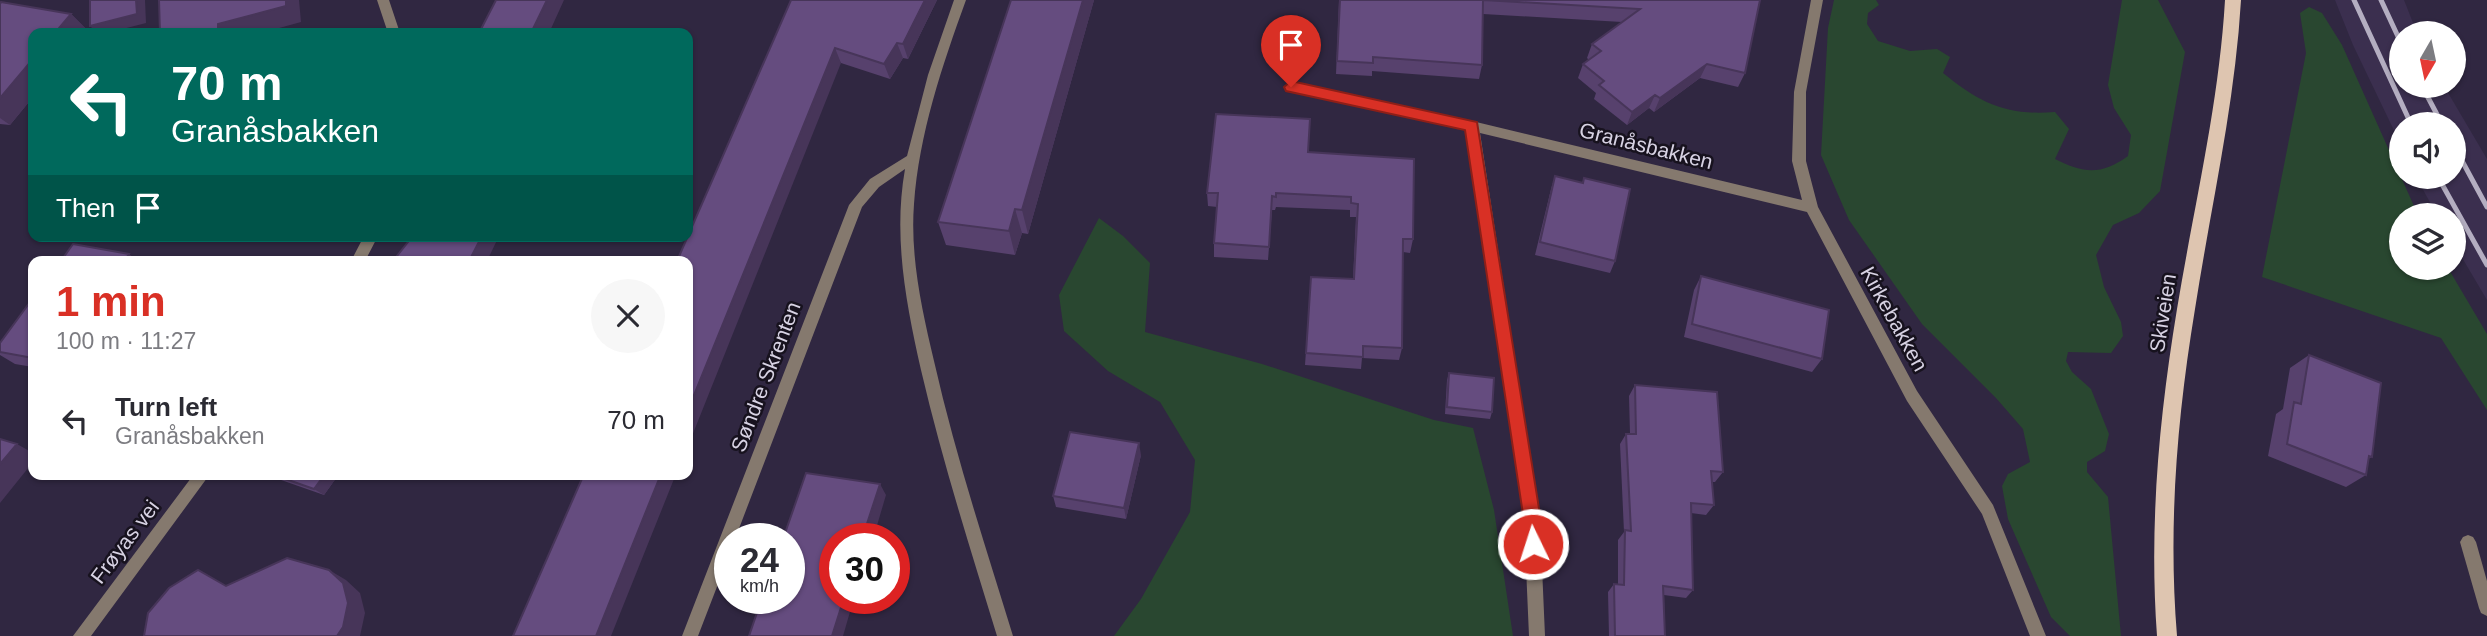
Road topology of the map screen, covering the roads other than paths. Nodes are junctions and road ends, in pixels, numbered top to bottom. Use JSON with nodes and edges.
{"nodes":[{"id":1,"x":383,"y":0,"type":"edge"},
{"id":2,"x":960,"y":0,"type":"edge"},
{"id":3,"x":1817,"y":0,"type":"edge"},
{"id":4,"x":2233,"y":0,"type":"edge"},
{"id":5,"x":392,"y":28,"type":"edge"},
{"id":6,"x":1291,"y":87,"type":"dead end"},
{"id":7,"x":1472,"y":126,"type":"junction"},
{"id":8,"x":913,"y":159,"type":"junction"},
{"id":9,"x":1811,"y":208,"type":"junction"},
{"id":10,"x":198,"y":480,"type":"edge"},
{"id":11,"x":2468,"y":542,"type":"dead end"},
{"id":12,"x":2487,"y":608,"type":"edge"},
{"id":13,"x":81,"y":636,"type":"edge"},
{"id":14,"x":690,"y":636,"type":"edge"},
{"id":15,"x":1005,"y":636,"type":"edge"},
{"id":16,"x":1537,"y":636,"type":"edge"},
{"id":17,"x":2038,"y":636,"type":"edge"},
{"id":18,"x":2166,"y":636,"type":"edge"}],
"edges":[{"from":1,"to":5,"type":"street"},
{"from":2,"to":8,"type":"street"},
{"from":3,"to":9,"type":"street","name":"Kirkebakken"},
{"from":4,"to":18,"type":"main road","name":"Skiveien"},
{"from":6,"to":7,"type":"street","name":"Granåsbakken"},
{"from":7,"to":9,"type":"street","name":"Granåsbakken"},
{"from":7,"to":16,"type":"street"},
{"from":8,"to":14,"type":"street","name":"Søndre Skrenten"},
{"from":8,"to":15,"type":"street"},
{"from":9,"to":17,"type":"street","name":"Kirkebakken"},
{"from":10,"to":13,"type":"street","name":"Frøyas vei"},
{"from":11,"to":12,"type":"street"}]}
